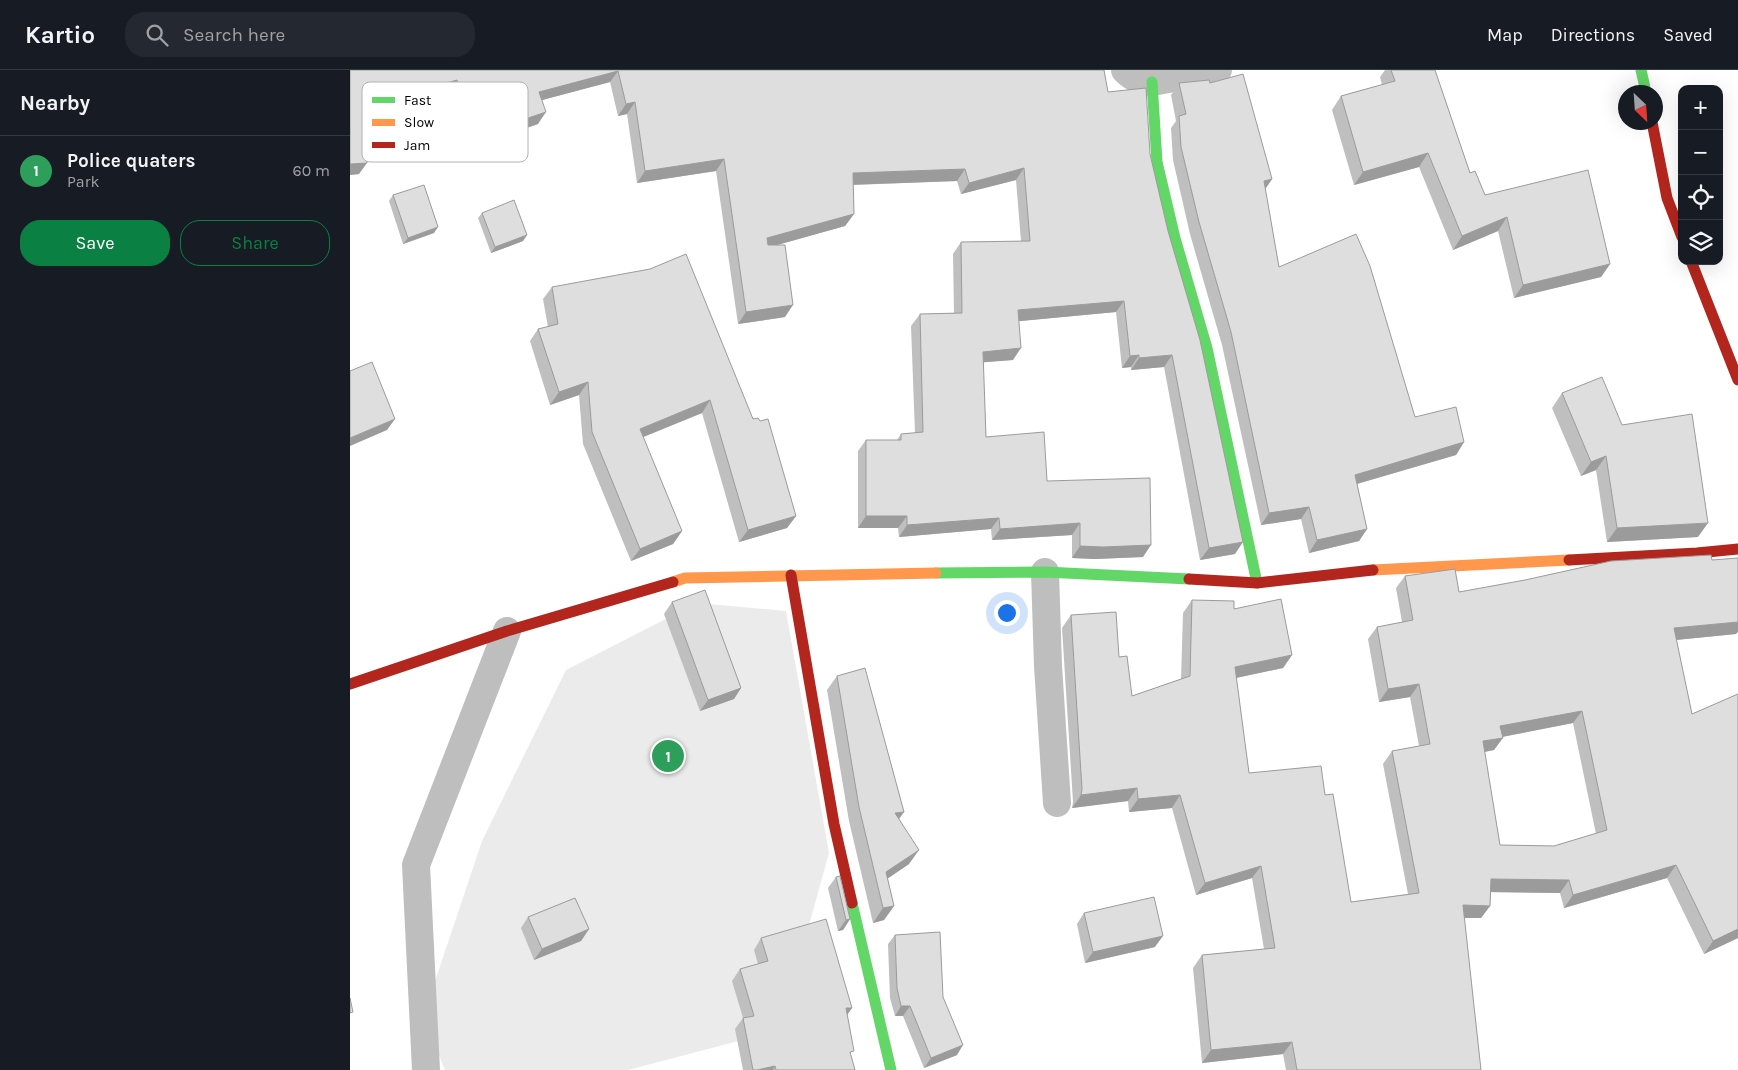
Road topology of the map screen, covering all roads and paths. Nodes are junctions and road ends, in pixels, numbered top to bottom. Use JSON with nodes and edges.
{"nodes":[{"id":1,"x":1125,"y":70,"type":"edge"},
{"id":2,"x":1218,"y":70,"type":"edge"},
{"id":3,"x":1641,"y":70,"type":"edge"},
{"id":4,"x":1152,"y":82,"type":"junction"},
{"id":5,"x":1644,"y":85,"type":"edge"},
{"id":6,"x":1653,"y":130,"type":"edge"},
{"id":7,"x":1678,"y":227,"type":"edge"},
{"id":8,"x":1693,"y":265,"type":"edge"},
{"id":9,"x":1738,"y":380,"type":"edge"},
{"id":10,"x":1738,"y":549,"type":"edge"},
{"id":11,"x":1045,"y":572,"type":"junction"},
{"id":12,"x":791,"y":575,"type":"junction"},
{"id":13,"x":1257,"y":583,"type":"junction"},
{"id":14,"x":507,"y":631,"type":"junction"},
{"id":15,"x":350,"y":684,"type":"edge"},
{"id":16,"x":1057,"y":803,"type":"dead end"},
{"id":17,"x":426,"y":1070,"type":"edge"},
{"id":18,"x":891,"y":1070,"type":"edge"}],
"edges":[{"from":1,"to":4,"type":"street"},
{"from":2,"to":4,"type":"street"},
{"from":3,"to":5,"type":"street"},
{"from":4,"to":13,"type":"street"},
{"from":6,"to":7,"type":"street"},
{"from":8,"to":9,"type":"street"},
{"from":10,"to":13,"type":"street"},
{"from":11,"to":12,"type":"street"},
{"from":11,"to":13,"type":"street"},
{"from":11,"to":16,"type":"street"},
{"from":12,"to":14,"type":"street"},
{"from":12,"to":18,"type":"street"},
{"from":14,"to":15,"type":"street"},
{"from":14,"to":17,"type":"street"}]}
